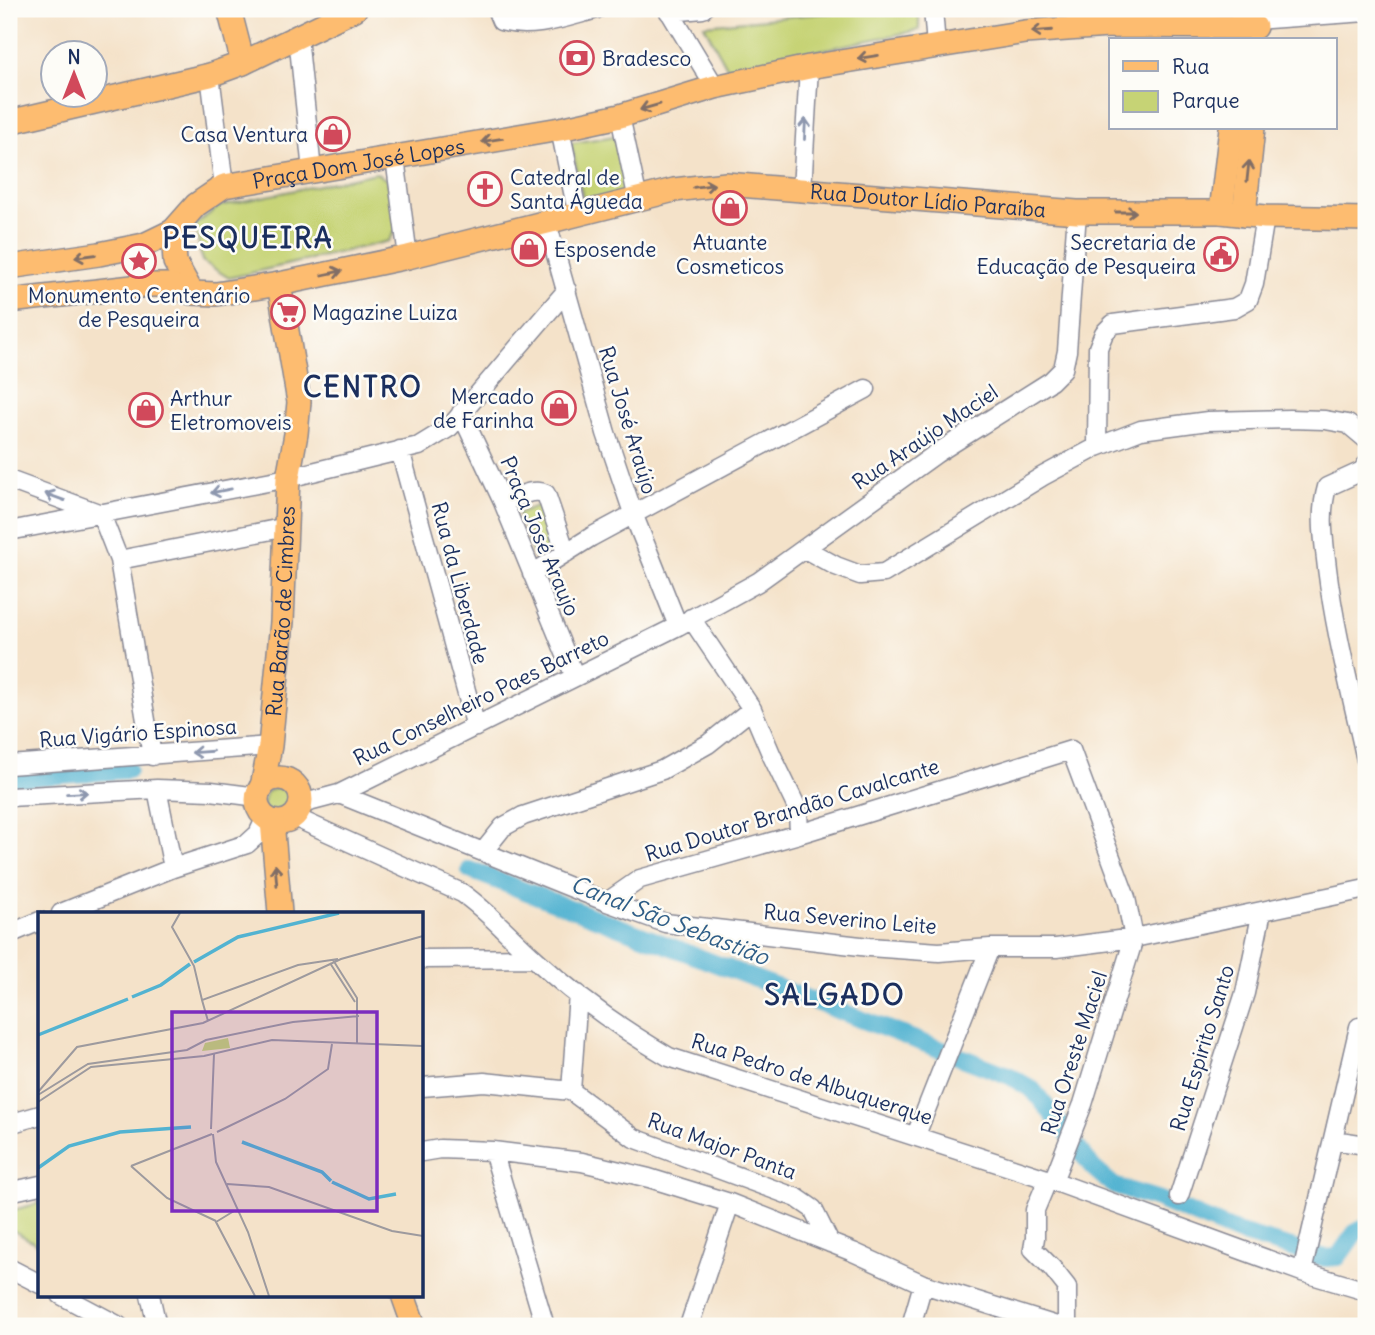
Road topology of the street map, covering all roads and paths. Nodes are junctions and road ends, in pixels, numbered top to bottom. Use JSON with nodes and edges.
{"nodes":[{"id":1,"x":229,"y":9,"type":"edge"},
{"id":2,"x":355,"y":9,"type":"edge"},
{"id":3,"x":597,"y":9,"type":"edge"},
{"id":4,"x":703,"y":9,"type":"edge"},
{"id":5,"x":933,"y":9,"type":"edge"},
{"id":6,"x":669,"y":10,"type":"edge"},
{"id":7,"x":1366,"y":12,"type":"edge"},
{"id":8,"x":498,"y":15,"type":"edge"},
{"id":9,"x":1245,"y":24,"type":"edge"},
{"id":10,"x":298,"y":37,"type":"junction"},
{"id":11,"x":936,"y":46,"type":"junction"},
{"id":12,"x":243,"y":63,"type":"junction"},
{"id":13,"x":809,"y":67,"type":"junction"},
{"id":14,"x":210,"y":75,"type":"junction"},
{"id":15,"x":715,"y":88,"type":"junction"},
{"id":16,"x":621,"y":116,"type":"junction"},
{"id":17,"x":9,"y":122,"type":"edge"},
{"id":18,"x":560,"y":129,"type":"junction"},
{"id":19,"x":1231,"y":130,"type":"edge"},
{"id":20,"x":1253,"y":130,"type":"edge"},
{"id":21,"x":395,"y":158,"type":"junction"},
{"id":22,"x":312,"y":171,"type":"junction"},
{"id":23,"x":224,"y":186,"type":"junction"},
{"id":24,"x":802,"y":190,"type":"junction"},
{"id":25,"x":638,"y":200,"type":"junction"},
{"id":26,"x":1077,"y":212,"type":"junction"},
{"id":27,"x":1243,"y":214,"type":"junction"},
{"id":28,"x":578,"y":216,"type":"junction"},
{"id":29,"x":1366,"y":219,"type":"edge"},
{"id":30,"x":548,"y":223,"type":"junction"},
{"id":31,"x":173,"y":231,"type":"junction"},
{"id":32,"x":408,"y":257,"type":"junction"},
{"id":33,"x":9,"y":267,"type":"edge"},
{"id":34,"x":279,"y":284,"type":"junction"},
{"id":35,"x":567,"y":290,"type":"junction"},
{"id":36,"x":192,"y":293,"type":"junction"},
{"id":37,"x":9,"y":301,"type":"edge"},
{"id":38,"x":866,"y":389,"type":"dead end"},
{"id":39,"x":461,"y":414,"type":"junction"},
{"id":40,"x":1366,"y":439,"type":"edge"},
{"id":41,"x":1097,"y":447,"type":"junction"},
{"id":42,"x":400,"y":450,"type":"junction"},
{"id":43,"x":1366,"y":465,"type":"edge"},
{"id":44,"x":288,"y":478,"type":"junction"},
{"id":45,"x":9,"y":480,"type":"edge"},
{"id":46,"x":503,"y":502,"type":"junction"},
{"id":47,"x":101,"y":514,"type":"junction"},
{"id":48,"x":634,"y":516,"type":"junction"},
{"id":49,"x":287,"y":527,"type":"junction"},
{"id":50,"x":9,"y":531,"type":"edge"},
{"id":51,"x":805,"y":549,"type":"junction"},
{"id":52,"x":566,"y":553,"type":"junction"},
{"id":53,"x":119,"y":560,"type":"junction"},
{"id":54,"x":532,"y":574,"type":"junction"},
{"id":55,"x":685,"y":622,"type":"junction"},
{"id":56,"x":575,"y":677,"type":"junction"},
{"id":57,"x":752,"y":709,"type":"junction"},
{"id":58,"x":476,"y":727,"type":"junction"},
{"id":59,"x":270,"y":746,"type":"junction"},
{"id":60,"x":152,"y":755,"type":"junction"},
{"id":61,"x":1366,"y":760,"type":"edge"},
{"id":62,"x":9,"y":765,"type":"edge"},
{"id":63,"x":157,"y":789,"type":"junction"},
{"id":64,"x":339,"y":794,"type":"junction"},
{"id":65,"x":9,"y":797,"type":"edge"},
{"id":66,"x":275,"y":807,"type":"junction"},
{"id":67,"x":799,"y":834,"type":"junction"},
{"id":68,"x":483,"y":852,"type":"junction"},
{"id":69,"x":173,"y":868,"type":"junction"},
{"id":70,"x":1366,"y":889,"type":"edge"},
{"id":71,"x":607,"y":902,"type":"junction"},
{"id":72,"x":1262,"y":911,"type":"junction"},
{"id":73,"x":67,"y":912,"type":"edge"},
{"id":74,"x":279,"y":912,"type":"edge"},
{"id":75,"x":38,"y":923,"type":"edge"},
{"id":76,"x":9,"y":934,"type":"edge"},
{"id":77,"x":1134,"y":938,"type":"junction"},
{"id":78,"x":990,"y":948,"type":"junction"},
{"id":79,"x":534,"y":958,"type":"junction"},
{"id":80,"x":424,"y":959,"type":"edge"},
{"id":81,"x":578,"y":994,"type":"junction"},
{"id":82,"x":1359,"y":1027,"type":"dead end"},
{"id":83,"x":424,"y":1087,"type":"edge"},
{"id":84,"x":570,"y":1091,"type":"junction"},
{"id":85,"x":38,"y":1116,"type":"edge"},
{"id":86,"x":9,"y":1124,"type":"edge"},
{"id":87,"x":916,"y":1135,"type":"junction"},
{"id":88,"x":1333,"y":1140,"type":"junction"},
{"id":89,"x":1366,"y":1145,"type":"edge"},
{"id":90,"x":493,"y":1151,"type":"junction"},
{"id":91,"x":424,"y":1152,"type":"edge"},
{"id":92,"x":1051,"y":1180,"type":"junction"},
{"id":93,"x":38,"y":1185,"type":"edge"},
{"id":94,"x":9,"y":1192,"type":"edge"},
{"id":95,"x":1179,"y":1196,"type":"dead end"},
{"id":96,"x":730,"y":1203,"type":"junction"},
{"id":97,"x":830,"y":1243,"type":"junction"},
{"id":98,"x":1304,"y":1258,"type":"junction"},
{"id":99,"x":9,"y":1268,"type":"edge"},
{"id":100,"x":38,"y":1283,"type":"edge"},
{"id":101,"x":923,"y":1284,"type":"junction"},
{"id":102,"x":1366,"y":1291,"type":"edge"},
{"id":103,"x":63,"y":1296,"type":"edge"},
{"id":104,"x":150,"y":1296,"type":"edge"},
{"id":105,"x":403,"y":1296,"type":"edge"},
{"id":106,"x":119,"y":1326,"type":"edge"},
{"id":107,"x":157,"y":1326,"type":"edge"},
{"id":108,"x":414,"y":1326,"type":"edge"},
{"id":109,"x":545,"y":1326,"type":"edge"},
{"id":110,"x":689,"y":1326,"type":"edge"},
{"id":111,"x":911,"y":1326,"type":"edge"},
{"id":112,"x":1057,"y":1326,"type":"edge"},
{"id":113,"x":1067,"y":1326,"type":"edge"}],
"edges":[{"from":1,"to":12,"type":"main road"},
{"from":2,"to":10,"type":"main road"},
{"from":3,"to":8,"type":"street"},
{"from":4,"to":6,"type":"street"},
{"from":5,"to":11,"type":"street"},
{"from":6,"to":15,"type":"street"},
{"from":7,"to":9,"type":"street"},
{"from":9,"to":11,"type":"main road","name":"Praça Dom José Lopes","one_way":true},
{"from":10,"to":12,"type":"main road"},
{"from":10,"to":22,"type":"street"},
{"from":11,"to":13,"type":"main road","name":"Praça Dom José Lopes","one_way":true},
{"from":12,"to":14,"type":"main road"},
{"from":13,"to":15,"type":"main road","name":"Praça Dom José Lopes"},
{"from":24,"to":13,"type":"street","one_way":true},
{"from":14,"to":17,"type":"main road"},
{"from":14,"to":23,"type":"street"},
{"from":15,"to":16,"type":"main road","name":"Praça Dom José Lopes","one_way":true},
{"from":16,"to":18,"type":"main road","name":"Praça Dom José Lopes"},
{"from":16,"to":25,"type":"street"},
{"from":18,"to":21,"type":"main road","name":"Praça Dom José Lopes","one_way":true},
{"from":18,"to":28,"type":"street"},
{"from":19,"to":27,"type":"main road"},
{"from":27,"to":20,"type":"main road","one_way":true},
{"from":21,"to":22,"type":"main road","name":"Praça Dom José Lopes"},
{"from":21,"to":32,"type":"street"},
{"from":22,"to":23,"type":"main road","name":"Praça Dom José Lopes"},
{"from":23,"to":31,"type":"main road","name":"Praça Dom José Lopes"},
{"from":25,"to":24,"type":"main road","name":"Rua Doutor Lídio Paraíba","one_way":true},
{"from":24,"to":26,"type":"main road","name":"Rua Doutor Lídio Paraíba"},
{"from":25,"to":28,"type":"main road","name":"Rua Doutor Lídio Paraíba"},
{"from":26,"to":27,"type":"main road","name":"Rua Doutor Lídio Paraíba","one_way":true},
{"from":26,"to":51,"type":"street","name":"Rua Araújo Maciel"},
{"from":27,"to":29,"type":"main road","name":"Rua Doutor Lídio Paraíba"},
{"from":27,"to":41,"type":"street"},
{"from":28,"to":30,"type":"main road"},
{"from":30,"to":32,"type":"main road"},
{"from":30,"to":35,"type":"street","name":"Rua José Araújo"},
{"from":31,"to":33,"type":"main road","one_way":true},
{"from":31,"to":36,"type":"main road"},
{"from":34,"to":32,"type":"main road","one_way":true},
{"from":34,"to":36,"type":"main road"},
{"from":34,"to":44,"type":"main road","name":"Rua Barão de Cimbres"},
{"from":35,"to":39,"type":"street"},
{"from":35,"to":48,"type":"street","name":"Rua José Araújo"},
{"from":36,"to":37,"type":"main road"},
{"from":38,"to":48,"type":"street"},
{"from":39,"to":42,"type":"street"},
{"from":39,"to":46,"type":"street","name":"Praça José Araujo"},
{"from":40,"to":41,"type":"street"},
{"from":41,"to":51,"type":"street"},
{"from":42,"to":44,"type":"street"},
{"from":42,"to":58,"type":"street","name":"Rua da Liberdade"},
{"from":43,"to":61,"type":"street"},
{"from":44,"to":47,"type":"street","one_way":true},
{"from":44,"to":49,"type":"main road","name":"Rua Barão de Cimbres"},
{"from":47,"to":45,"type":"street","one_way":true},
{"from":46,"to":52,"type":"street"},
{"from":46,"to":54,"type":"street","name":"Praça José Araujo"},
{"from":47,"to":50,"type":"street"},
{"from":47,"to":53,"type":"street"},
{"from":48,"to":52,"type":"street"},
{"from":48,"to":55,"type":"street","name":"Rua José Araújo"},
{"from":49,"to":53,"type":"street"},
{"from":49,"to":59,"type":"main road","name":"Rua Barão de Cimbres"},
{"from":51,"to":55,"type":"street","name":"Rua Araújo Maciel"},
{"from":52,"to":54,"type":"street"},
{"from":53,"to":60,"type":"street"},
{"from":54,"to":56,"type":"street","name":"Praça José Araujo"},
{"from":55,"to":56,"type":"street","name":"Rua Conselheiro Paes Barreto"},
{"from":55,"to":57,"type":"street","name":"Rua José Araújo"},
{"from":56,"to":58,"type":"street","name":"Rua Conselheiro Paes Barreto"},
{"from":57,"to":67,"type":"street","name":"Rua José Araújo"},
{"from":57,"to":68,"type":"street"},
{"from":58,"to":64,"type":"street","name":"Rua Conselheiro Paes Barreto"},
{"from":59,"to":60,"type":"street","name":"Rua Vigário Espinosa","one_way":true},
{"from":59,"to":66,"type":"main road","name":"Rua Barão de Cimbres"},
{"from":59,"to":66,"type":"main road","name":"Rua Barão de Cimbres"},
{"from":60,"to":62,"type":"street","name":"Rua Vigário Espinosa"},
{"from":65,"to":63,"type":"street","one_way":true},
{"from":63,"to":66,"type":"street"},
{"from":63,"to":69,"type":"street"},
{"from":64,"to":66,"type":"street","name":"Rua Conselheiro Paes Barreto"},
{"from":64,"to":68,"type":"street"},
{"from":66,"to":69,"type":"street"},
{"from":74,"to":66,"type":"main road","one_way":true},
{"from":66,"to":79,"type":"street","name":"Rua Pedro de Albuquerque"},
{"from":67,"to":71,"type":"street","name":"Rua Doutor Brandão Cavalcante"},
{"from":67,"to":77,"type":"street","name":"Rua Doutor Brandão Cavalcante"},
{"from":68,"to":71,"type":"street"},
{"from":69,"to":73,"type":"street"},
{"from":70,"to":72,"type":"street","name":"Rua Severino Leite"},
{"from":71,"to":78,"type":"street","name":"Rua Severino Leite"},
{"from":72,"to":77,"type":"street","name":"Rua Severino Leite"},
{"from":72,"to":95,"type":"street","name":"Rua Espirito Santo"},
{"from":75,"to":76,"type":"street"},
{"from":77,"to":78,"type":"street","name":"Rua Severino Leite"},
{"from":77,"to":92,"type":"street","name":"Rua Oreste Maciel"},
{"from":78,"to":87,"type":"street"},
{"from":79,"to":80,"type":"street"},
{"from":79,"to":81,"type":"street","name":"Rua Pedro de Albuquerque"},
{"from":81,"to":84,"type":"street"},
{"from":81,"to":87,"type":"street","name":"Rua Pedro de Albuquerque"},
{"from":82,"to":88,"type":"street"},
{"from":83,"to":84,"type":"street"},
{"from":84,"to":97,"type":"street","name":"Rua Major Panta"},
{"from":85,"to":86,"type":"street"},
{"from":87,"to":92,"type":"street","name":"Rua Pedro de Albuquerque"},
{"from":88,"to":89,"type":"street"},
{"from":88,"to":98,"type":"street"},
{"from":90,"to":91,"type":"street"},
{"from":90,"to":96,"type":"street"},
{"from":90,"to":109,"type":"street"},
{"from":92,"to":98,"type":"street","name":"Rua Pedro de Albuquerque"},
{"from":92,"to":113,"type":"street","name":"Rua Oreste Maciel"},
{"from":93,"to":94,"type":"street"},
{"from":96,"to":97,"type":"street"},
{"from":96,"to":110,"type":"street"},
{"from":97,"to":101,"type":"street"},
{"from":98,"to":102,"type":"street","name":"Rua Pedro de Albuquerque"},
{"from":99,"to":100,"type":"street"},
{"from":101,"to":111,"type":"street"},
{"from":101,"to":112,"type":"street"},
{"from":103,"to":106,"type":"street"},
{"from":104,"to":107,"type":"street"},
{"from":105,"to":108,"type":"main road"}]}
